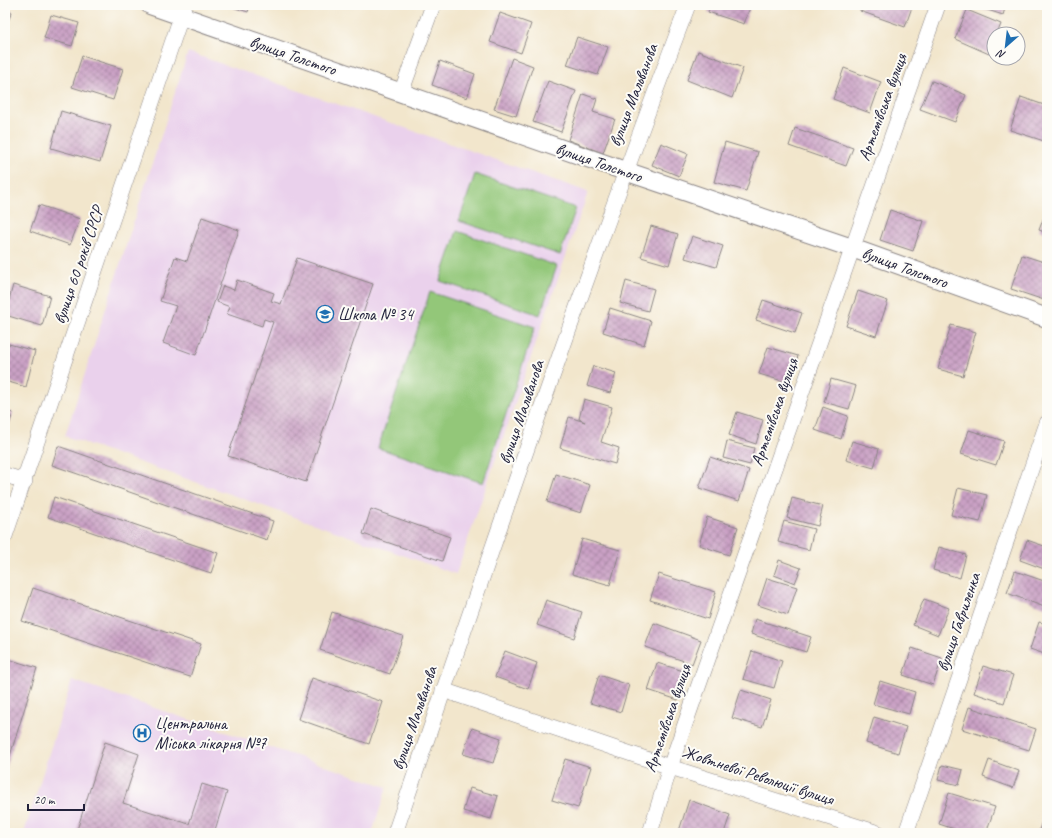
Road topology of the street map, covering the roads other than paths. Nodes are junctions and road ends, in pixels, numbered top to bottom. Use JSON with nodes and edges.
{"nodes":[{"id":1,"x":150,"y":5,"type":"edge"},
{"id":2,"x":433,"y":5,"type":"edge"},
{"id":3,"x":688,"y":5,"type":"edge"},
{"id":4,"x":938,"y":5,"type":"edge"},
{"id":5,"x":184,"y":10,"type":"edge"},
{"id":6,"x":401,"y":93,"type":"junction"},
{"id":7,"x":625,"y":171,"type":"junction"},
{"id":8,"x":852,"y":248,"type":"junction"},
{"id":9,"x":1047,"y":318,"type":"edge"},
{"id":10,"x":1047,"y":423,"type":"edge"},
{"id":11,"x":5,"y":475,"type":"edge"},
{"id":12,"x":24,"y":481,"type":"junction"},
{"id":13,"x":5,"y":536,"type":"edge"},
{"id":14,"x":443,"y":690,"type":"junction"},
{"id":15,"x":670,"y":767,"type":"junction"},
{"id":16,"x":395,"y":833,"type":"edge"},
{"id":17,"x":650,"y":833,"type":"edge"},
{"id":18,"x":878,"y":833,"type":"edge"},
{"id":19,"x":906,"y":833,"type":"edge"}],
"edges":[{"from":1,"to":5,"type":"street","name":"вулиця Толстого"},
{"from":2,"to":6,"type":"street"},
{"from":3,"to":7,"type":"street","name":"вулиця Мальванова"},
{"from":4,"to":8,"type":"street","name":"Артемівська вулиця"},
{"from":5,"to":6,"type":"street","name":"вулиця Толстого"},
{"from":5,"to":12,"type":"street","name":"вулиця 60 років СРСР"},
{"from":6,"to":7,"type":"street","name":"вулиця Толстого"},
{"from":7,"to":8,"type":"street","name":"вулиця Толстого"},
{"from":7,"to":14,"type":"street","name":"вулиця Мальванова"},
{"from":8,"to":9,"type":"street","name":"вулиця Толстого"},
{"from":8,"to":15,"type":"street","name":"Артемівська вулиця"},
{"from":10,"to":19,"type":"street","name":"вулиця Гавриленка"},
{"from":11,"to":12,"type":"street"},
{"from":12,"to":13,"type":"street","name":"вулиця 60 років СРСР"},
{"from":14,"to":15,"type":"street","name":"Жовтневої Революції вулиця"},
{"from":14,"to":16,"type":"street","name":"вулиця Мальванова"},
{"from":15,"to":17,"type":"street","name":"Артемівська вулиця"},
{"from":15,"to":18,"type":"street","name":"Жовтневої Революції вулиця"}]}
